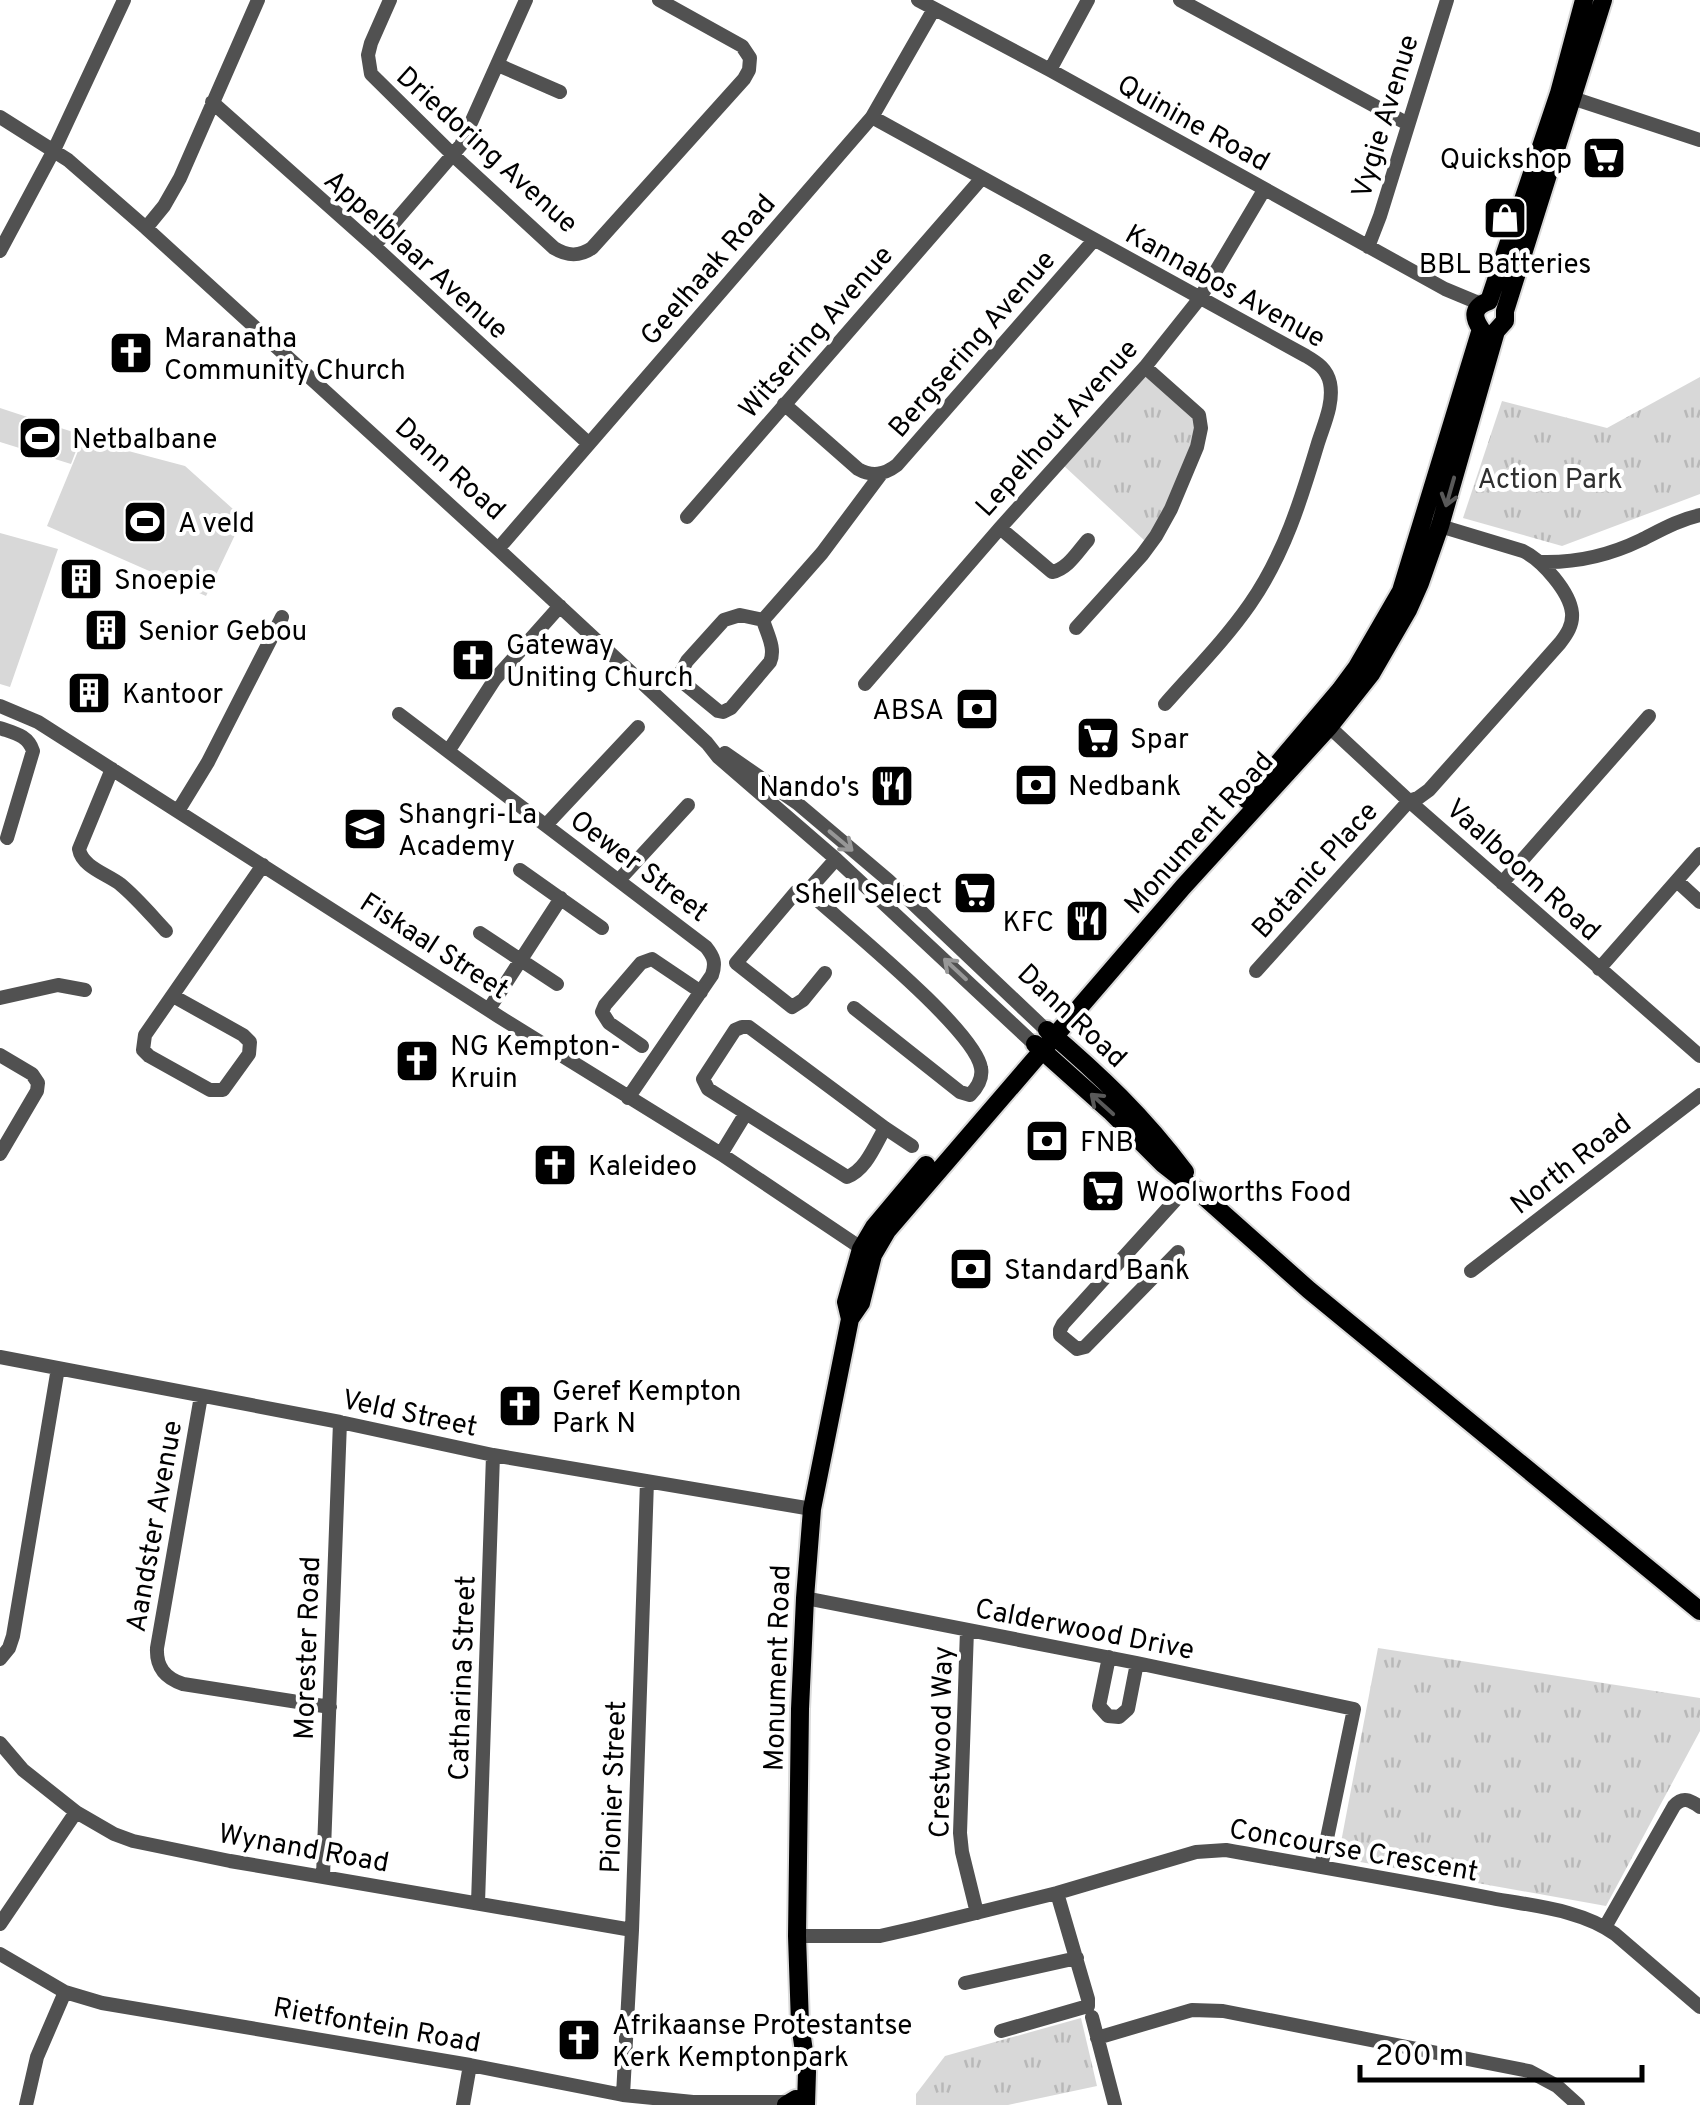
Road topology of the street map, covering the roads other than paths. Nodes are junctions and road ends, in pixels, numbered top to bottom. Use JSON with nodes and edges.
{"nodes":[{"id":1,"x":124,"y":0,"type":"edge"},
{"id":2,"x":258,"y":0,"type":"edge"},
{"id":3,"x":390,"y":0,"type":"edge"},
{"id":4,"x":526,"y":0,"type":"edge"},
{"id":5,"x":659,"y":0,"type":"edge"},
{"id":6,"x":918,"y":0,"type":"edge"},
{"id":7,"x":1088,"y":0,"type":"edge"},
{"id":8,"x":1180,"y":0,"type":"edge"},
{"id":9,"x":1584,"y":0,"type":"edge"},
{"id":10,"x":1603,"y":0,"type":"edge"},
{"id":11,"x":1441,"y":2,"type":"edge"},
{"id":12,"x":934,"y":9,"type":"junction"},
{"id":13,"x":498,"y":65,"type":"junction"},
{"id":14,"x":1050,"y":70,"type":"junction"},
{"id":15,"x":560,"y":92,"type":"dead end"},
{"id":16,"x":1566,"y":96,"type":"junction"},
{"id":17,"x":212,"y":102,"type":"junction"},
{"id":18,"x":0,"y":117,"type":"edge"},
{"id":19,"x":872,"y":118,"type":"junction"},
{"id":20,"x":1408,"y":124,"type":"junction"},
{"id":21,"x":1700,"y":140,"type":"edge"},
{"id":22,"x":54,"y":150,"type":"junction"},
{"id":23,"x":454,"y":156,"type":"junction"},
{"id":24,"x":982,"y":178,"type":"junction"},
{"id":25,"x":1264,"y":190,"type":"junction"},
{"id":26,"x":146,"y":228,"type":"junction"},
{"id":27,"x":1094,"y":240,"type":"junction"},
{"id":28,"x":374,"y":246,"type":"junction"},
{"id":29,"x":1368,"y":247,"type":"junction"},
{"id":30,"x":0,"y":251,"type":"edge"},
{"id":31,"x":1200,"y":298,"type":"junction"},
{"id":32,"x":1488,"y":316,"type":"junction"},
{"id":33,"x":1145,"y":367,"type":"junction"},
{"id":34,"x":784,"y":404,"type":"junction"},
{"id":35,"x":588,"y":444,"type":"junction"},
{"id":36,"x":881,"y":474,"type":"junction"},
{"id":37,"x":1700,"y":515,"type":"edge"},
{"id":38,"x":687,"y":517,"type":"dead end"},
{"id":39,"x":1440,"y":526,"type":"junction"},
{"id":40,"x":1000,"y":528,"type":"junction"},
{"id":41,"x":1088,"y":540,"type":"dead end"},
{"id":42,"x":498,"y":548,"type":"junction"},
{"id":43,"x":1411,"y":560,"type":"junction"},
{"id":44,"x":1541,"y":562,"type":"junction"},
{"id":45,"x":560,"y":606,"type":"junction"},
{"id":46,"x":282,"y":618,"type":"dead end"},
{"id":47,"x":763,"y":620,"type":"junction"},
{"id":48,"x":1076,"y":628,"type":"dead end"},
{"id":49,"x":1386,"y":651,"type":"junction"},
{"id":50,"x":1352,"y":674,"type":"junction"},
{"id":51,"x":866,"y":684,"type":"dead end"},
{"id":52,"x":1166,"y":704,"type":"dead end"},
{"id":53,"x":0,"y":706,"type":"edge"},
{"id":54,"x":398,"y":714,"type":"dead end"},
{"id":55,"x":1649,"y":716,"type":"dead end"},
{"id":56,"x":1324,"y":722,"type":"junction"},
{"id":57,"x":638,"y":727,"type":"dead end"},
{"id":58,"x":0,"y":728,"type":"edge"},
{"id":59,"x":706,"y":742,"type":"junction"},
{"id":60,"x":448,"y":750,"type":"junction"},
{"id":61,"x":112,"y":770,"type":"junction"},
{"id":62,"x":1409,"y":800,"type":"junction"},
{"id":63,"x":688,"y":805,"type":"dead end"},
{"id":64,"x":178,"y":812,"type":"junction"},
{"id":65,"x":546,"y":825,"type":"junction"},
{"id":66,"x":6,"y":838,"type":"dead end"},
{"id":67,"x":1700,"y":854,"type":"edge"},
{"id":68,"x":836,"y":858,"type":"junction"},
{"id":69,"x":263,"y":864,"type":"junction"},
{"id":70,"x":520,"y":870,"type":"dead end"},
{"id":71,"x":619,"y":880,"type":"junction"},
{"id":72,"x":1677,"y":881,"type":"junction"},
{"id":73,"x":1502,"y":883,"type":"junction"},
{"id":74,"x":812,"y":886,"type":"junction"},
{"id":75,"x":562,"y":898,"type":"junction"},
{"id":76,"x":1700,"y":902,"type":"edge"},
{"id":77,"x":602,"y":928,"type":"dead end"},
{"id":78,"x":166,"y":931,"type":"dead end"},
{"id":79,"x":480,"y":933,"type":"dead end"},
{"id":80,"x":520,"y":960,"type":"junction"},
{"id":81,"x":1599,"y":969,"type":"junction"},
{"id":82,"x":1256,"y":971,"type":"dead end"},
{"id":83,"x":825,"y":973,"type":"dead end"},
{"id":84,"x":557,"y":984,"type":"dead end"},
{"id":85,"x":85,"y":990,"type":"dead end"},
{"id":86,"x":700,"y":992,"type":"junction"},
{"id":87,"x":173,"y":996,"type":"junction"},
{"id":88,"x":0,"y":998,"type":"edge"},
{"id":89,"x":854,"y":1008,"type":"dead end"},
{"id":90,"x":488,"y":1010,"type":"junction"},
{"id":91,"x":1043,"y":1039,"type":"junction"},
{"id":92,"x":642,"y":1046,"type":"dead end"},
{"id":93,"x":0,"y":1054,"type":"edge"},
{"id":94,"x":1700,"y":1056,"type":"edge"},
{"id":95,"x":1700,"y":1095,"type":"edge"},
{"id":96,"x":628,"y":1098,"type":"junction"},
{"id":97,"x":746,"y":1113,"type":"junction"},
{"id":98,"x":885,"y":1128,"type":"junction"},
{"id":99,"x":912,"y":1146,"type":"dead end"},
{"id":100,"x":0,"y":1154,"type":"edge"},
{"id":101,"x":721,"y":1154,"type":"junction"},
{"id":102,"x":1194,"y":1189,"type":"junction"},
{"id":103,"x":870,"y":1248,"type":"junction"},
{"id":104,"x":1178,"y":1252,"type":"dead end"},
{"id":105,"x":1471,"y":1271,"type":"dead end"},
{"id":106,"x":0,"y":1357,"type":"edge"},
{"id":107,"x":58,"y":1368,"type":"junction"},
{"id":108,"x":201,"y":1396,"type":"junction"},
{"id":109,"x":340,"y":1422,"type":"junction"},
{"id":110,"x":492,"y":1454,"type":"junction"},
{"id":111,"x":647,"y":1481,"type":"junction"},
{"id":112,"x":812,"y":1509,"type":"junction"},
{"id":113,"x":805,"y":1598,"type":"junction"},
{"id":114,"x":1700,"y":1611,"type":"edge"},
{"id":115,"x":967,"y":1630,"type":"junction"},
{"id":116,"x":1109,"y":1658,"type":"junction"},
{"id":117,"x":0,"y":1659,"type":"edge"},
{"id":118,"x":1137,"y":1663,"type":"junction"},
{"id":119,"x":330,"y":1707,"type":"junction"},
{"id":120,"x":0,"y":1743,"type":"edge"},
{"id":121,"x":1700,"y":1807,"type":"edge"},
{"id":122,"x":76,"y":1812,"type":"junction"},
{"id":123,"x":1321,"y":1868,"type":"junction"},
{"id":124,"x":323,"y":1876,"type":"junction"},
{"id":125,"x":1058,"y":1892,"type":"junction"},
{"id":126,"x":478,"y":1902,"type":"junction"},
{"id":127,"x":977,"y":1913,"type":"junction"},
{"id":128,"x":0,"y":1924,"type":"edge"},
{"id":129,"x":1605,"y":1927,"type":"junction"},
{"id":130,"x":632,"y":1930,"type":"junction"},
{"id":131,"x":797,"y":1936,"type":"junction"},
{"id":132,"x":0,"y":1954,"type":"edge"},
{"id":133,"x":1076,"y":1958,"type":"junction"},
{"id":134,"x":965,"y":1983,"type":"dead end"},
{"id":135,"x":65,"y":1992,"type":"junction"},
{"id":136,"x":1700,"y":2006,"type":"edge"},
{"id":137,"x":1092,"y":2017,"type":"dead end"},
{"id":138,"x":1002,"y":2031,"type":"dead end"},
{"id":139,"x":1097,"y":2038,"type":"junction"},
{"id":140,"x":470,"y":2065,"type":"junction"},
{"id":141,"x":624,"y":2095,"type":"junction"},
{"id":142,"x":651,"y":2102,"type":"edge"},
{"id":143,"x":796,"y":2103,"type":"edge"},
{"id":144,"x":759,"y":2104,"type":"edge"},
{"id":145,"x":26,"y":2105,"type":"edge"},
{"id":146,"x":464,"y":2105,"type":"edge"},
{"id":147,"x":1115,"y":2105,"type":"edge"},
{"id":148,"x":1578,"y":2105,"type":"edge"}],
"edges":[{"from":1,"to":22,"type":"street"},
{"from":2,"to":17,"type":"street"},
{"from":3,"to":23,"type":"street","name":"Driedoring Avenue"},
{"from":4,"to":13,"type":"street"},
{"from":5,"to":23,"type":"street","name":"Driedoring Avenue"},
{"from":6,"to":12,"type":"street","name":"Quinine Road"},
{"from":7,"to":14,"type":"street"},
{"from":8,"to":20,"type":"street"},
{"from":9,"to":16,"type":"main road","name":"Monument Road"},
{"from":10,"to":16,"type":"main road","name":"Monument Road"},
{"from":11,"to":20,"type":"street","name":"Vygie Avenue"},
{"from":12,"to":14,"type":"street","name":"Quinine Road"},
{"from":12,"to":19,"type":"street","name":"Geelhaak Road"},
{"from":13,"to":15,"type":"street"},
{"from":13,"to":23,"type":"street"},
{"from":14,"to":25,"type":"street","name":"Quinine Road"},
{"from":16,"to":21,"type":"street"},
{"from":16,"to":32,"type":"main road","name":"Monument Road"},
{"from":17,"to":26,"type":"street"},
{"from":17,"to":28,"type":"street","name":"Appelblaar Avenue"},
{"from":18,"to":22,"type":"street"},
{"from":19,"to":24,"type":"street","name":"Kannabos Avenue"},
{"from":19,"to":35,"type":"street","name":"Geelhaak Road"},
{"from":20,"to":29,"type":"street","name":"Vygie Avenue"},
{"from":22,"to":26,"type":"street","name":"Dann Road"},
{"from":22,"to":30,"type":"street"},
{"from":23,"to":28,"type":"street"},
{"from":24,"to":27,"type":"street","name":"Kannabos Avenue"},
{"from":24,"to":34,"type":"street","name":"Witsering Avenue"},
{"from":25,"to":29,"type":"street","name":"Quinine Road"},
{"from":25,"to":31,"type":"street","name":"Lepelhout Avenue"},
{"from":26,"to":42,"type":"street","name":"Dann Road"},
{"from":27,"to":31,"type":"street","name":"Kannabos Avenue"},
{"from":27,"to":36,"type":"street","name":"Bergsering Avenue"},
{"from":28,"to":35,"type":"street","name":"Appelblaar Avenue"},
{"from":29,"to":32,"type":"street","name":"Quinine Road"},
{"from":31,"to":33,"type":"street","name":"Lepelhout Avenue"},
{"from":31,"to":52,"type":"street","name":"Kannabos Avenue"},
{"from":32,"to":39,"type":"main road","name":"Monument Road","one_way":true},
{"from":32,"to":43,"type":"main road","name":"Monument Road"},
{"from":33,"to":40,"type":"street","name":"Lepelhout Avenue"},
{"from":33,"to":48,"type":"street"},
{"from":34,"to":36,"type":"street","name":"Bergsering Avenue"},
{"from":34,"to":38,"type":"street","name":"Witsering Avenue"},
{"from":35,"to":42,"type":"street","name":"Geelhaak Road"},
{"from":36,"to":47,"type":"street","name":"Bergsering Avenue"},
{"from":37,"to":44,"type":"street"},
{"from":39,"to":43,"type":"street"},
{"from":39,"to":44,"type":"street"},
{"from":39,"to":49,"type":"main road","name":"Monument Road"},
{"from":40,"to":41,"type":"street"},
{"from":40,"to":51,"type":"street","name":"Lepelhout Avenue"},
{"from":42,"to":45,"type":"street","name":"Dann Road"},
{"from":43,"to":50,"type":"main road","name":"Monument Road"},
{"from":44,"to":62,"type":"street","name":"Botanic Place"},
{"from":45,"to":59,"type":"street","name":"Dann Road"},
{"from":45,"to":60,"type":"street"},
{"from":46,"to":64,"type":"street"},
{"from":47,"to":47,"type":"street"},
{"from":49,"to":50,"type":"main road"},
{"from":49,"to":56,"type":"main road","name":"Monument Road"},
{"from":50,"to":56,"type":"main road","name":"Monument Road"},
{"from":53,"to":61,"type":"street","name":"Fiskaal Street"},
{"from":54,"to":60,"type":"street","name":"Oewer Street"},
{"from":55,"to":73,"type":"street"},
{"from":56,"to":62,"type":"street","name":"Vaalboom Road"},
{"from":56,"to":91,"type":"main road","name":"Monument Road"},
{"from":57,"to":65,"type":"street"},
{"from":58,"to":66,"type":"street"},
{"from":59,"to":68,"type":"street","name":"Dann Road"},
{"from":59,"to":91,"type":"street","name":"Dann Road","one_way":true},
{"from":60,"to":65,"type":"street","name":"Oewer Street"},
{"from":61,"to":64,"type":"street","name":"Fiskaal Street"},
{"from":61,"to":78,"type":"street"},
{"from":62,"to":73,"type":"street","name":"Vaalboom Road"},
{"from":62,"to":82,"type":"street","name":"Botanic Place"},
{"from":63,"to":71,"type":"street"},
{"from":64,"to":69,"type":"street","name":"Fiskaal Street"},
{"from":65,"to":71,"type":"street","name":"Oewer Street"},
{"from":67,"to":72,"type":"street"},
{"from":68,"to":74,"type":"street"},
{"from":91,"to":68,"type":"street","name":"Dann Road","one_way":true},
{"from":69,"to":87,"type":"street"},
{"from":69,"to":90,"type":"street","name":"Fiskaal Street"},
{"from":70,"to":75,"type":"street"},
{"from":71,"to":86,"type":"street","name":"Oewer Street"},
{"from":72,"to":76,"type":"street"},
{"from":72,"to":81,"type":"street"},
{"from":73,"to":81,"type":"street","name":"Vaalboom Road"},
{"from":74,"to":83,"type":"street"},
{"from":74,"to":89,"type":"street"},
{"from":75,"to":77,"type":"street"},
{"from":75,"to":80,"type":"street"},
{"from":79,"to":80,"type":"street"},
{"from":80,"to":84,"type":"street"},
{"from":80,"to":90,"type":"street"},
{"from":81,"to":94,"type":"street","name":"Vaalboom Road"},
{"from":85,"to":88,"type":"street"},
{"from":86,"to":92,"type":"street"},
{"from":86,"to":96,"type":"street","name":"Oewer Street"},
{"from":87,"to":87,"type":"street"},
{"from":90,"to":96,"type":"street","name":"Fiskaal Street"},
{"from":91,"to":102,"type":"main road","name":"Dann Road"},
{"from":91,"to":103,"type":"main road","name":"Monument Road"},
{"from":93,"to":100,"type":"street"},
{"from":95,"to":105,"type":"street","name":"North Road"},
{"from":96,"to":101,"type":"street","name":"Fiskaal Street"},
{"from":97,"to":98,"type":"street"},
{"from":97,"to":98,"type":"street"},
{"from":97,"to":101,"type":"street"},
{"from":98,"to":99,"type":"street"},
{"from":101,"to":103,"type":"street","name":"Fiskaal Street"},
{"from":102,"to":104,"type":"street"},
{"from":102,"to":114,"type":"main road","name":"Dann Road"},
{"from":103,"to":112,"type":"main road","name":"Monument Road"},
{"from":106,"to":107,"type":"street","name":"Veld Street"},
{"from":107,"to":108,"type":"street","name":"Veld Street"},
{"from":107,"to":117,"type":"street"},
{"from":108,"to":109,"type":"street","name":"Veld Street"},
{"from":108,"to":119,"type":"street","name":"Aandster Avenue"},
{"from":109,"to":110,"type":"street","name":"Veld Street"},
{"from":109,"to":119,"type":"street","name":"Morester Road"},
{"from":110,"to":111,"type":"street","name":"Veld Street"},
{"from":110,"to":126,"type":"street","name":"Catharina Street"},
{"from":111,"to":112,"type":"street","name":"Veld Street"},
{"from":111,"to":130,"type":"street","name":"Pionier Street"},
{"from":112,"to":113,"type":"main road","name":"Monument Road"},
{"from":113,"to":115,"type":"street","name":"Calderwood Drive"},
{"from":113,"to":131,"type":"main road","name":"Monument Road"},
{"from":115,"to":116,"type":"street","name":"Calderwood Drive"},
{"from":115,"to":127,"type":"street","name":"Crestwood Way"},
{"from":116,"to":118,"type":"street","name":"Calderwood Drive"},
{"from":116,"to":118,"type":"street"},
{"from":118,"to":123,"type":"street","name":"Calderwood Drive"},
{"from":119,"to":124,"type":"street","name":"Morester Road"},
{"from":120,"to":122,"type":"street","name":"Wynand Road"},
{"from":121,"to":129,"type":"street"},
{"from":122,"to":124,"type":"street","name":"Wynand Road"},
{"from":122,"to":128,"type":"street"},
{"from":123,"to":125,"type":"street","name":"Concourse Crescent"},
{"from":123,"to":129,"type":"street","name":"Concourse Crescent"},
{"from":124,"to":126,"type":"street","name":"Wynand Road"},
{"from":125,"to":127,"type":"street","name":"Concourse Crescent"},
{"from":125,"to":133,"type":"street"},
{"from":126,"to":130,"type":"street","name":"Wynand Road"},
{"from":127,"to":131,"type":"street","name":"Concourse Crescent"},
{"from":129,"to":136,"type":"street","name":"Concourse Crescent"},
{"from":130,"to":141,"type":"street","name":"Pionier Street"},
{"from":131,"to":143,"type":"main road","name":"Monument Road"},
{"from":132,"to":135,"type":"street","name":"Rietfontein Road"},
{"from":133,"to":134,"type":"street"},
{"from":133,"to":138,"type":"street"},
{"from":135,"to":140,"type":"street","name":"Rietfontein Road"},
{"from":135,"to":145,"type":"street"},
{"from":137,"to":139,"type":"street"},
{"from":139,"to":147,"type":"street"},
{"from":139,"to":148,"type":"street"},
{"from":140,"to":141,"type":"street","name":"Rietfontein Road"},
{"from":140,"to":146,"type":"street"},
{"from":141,"to":142,"type":"street","name":"Rietfontein Road"},
{"from":142,"to":144,"type":"street","name":"Rietfontein Road"},
{"from":143,"to":144,"type":"street","name":"Rietfontein Road"}]}
